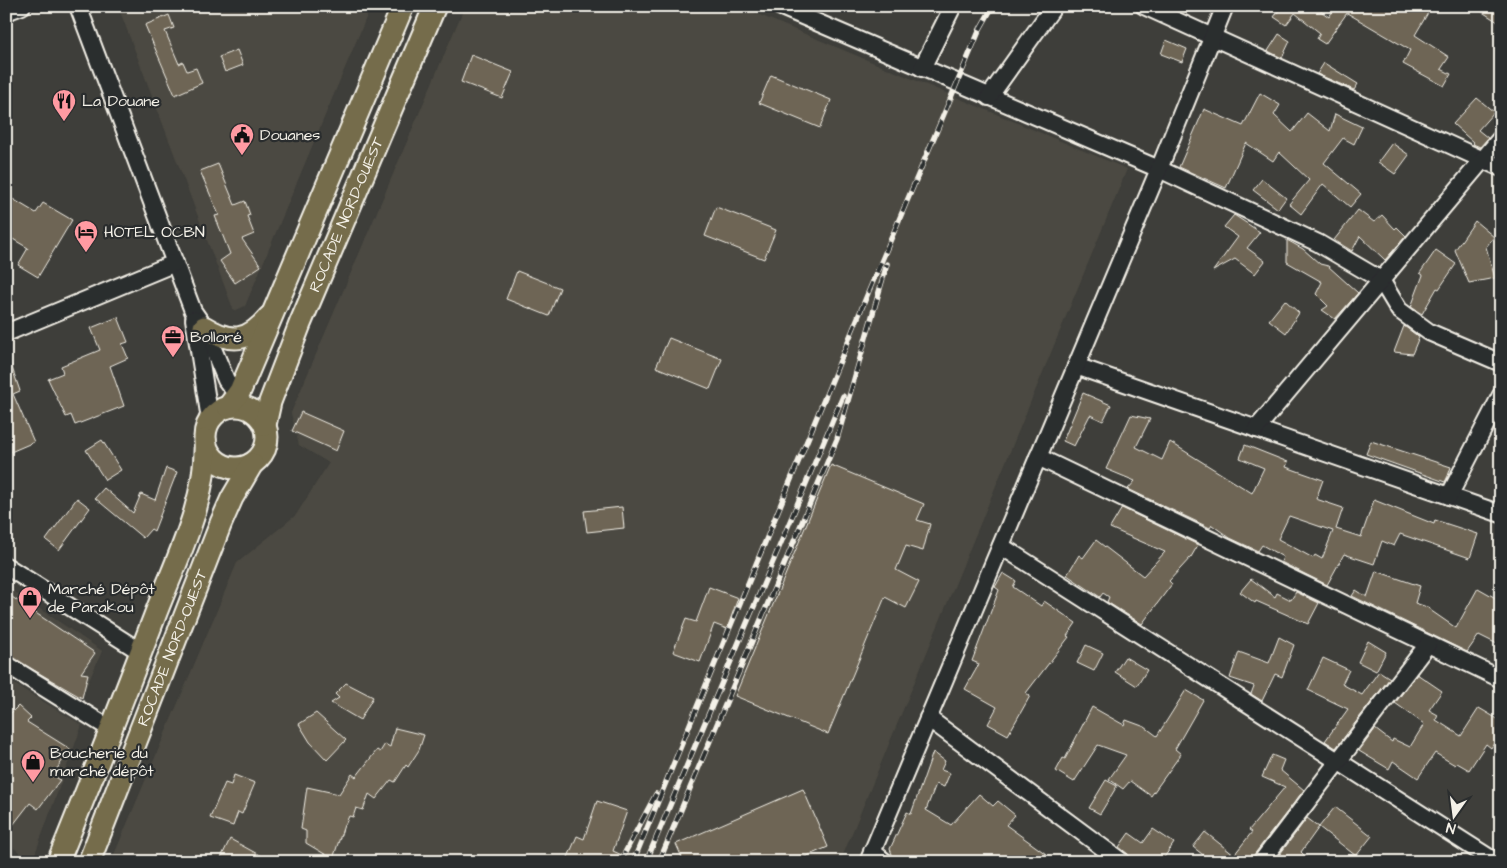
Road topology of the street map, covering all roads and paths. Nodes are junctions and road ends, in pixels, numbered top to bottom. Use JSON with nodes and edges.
{"nodes":[{"id":1,"x":22,"y":6,"type":"edge"},
{"id":2,"x":78,"y":6,"type":"edge"},
{"id":3,"x":403,"y":6,"type":"edge"},
{"id":4,"x":435,"y":6,"type":"edge"},
{"id":5,"x":779,"y":6,"type":"edge"},
{"id":6,"x":953,"y":6,"type":"edge"},
{"id":7,"x":1054,"y":6,"type":"edge"},
{"id":8,"x":1144,"y":6,"type":"edge"},
{"id":9,"x":1225,"y":6,"type":"edge"},
{"id":10,"x":6,"y":12,"type":"edge"},
{"id":11,"x":1212,"y":37,"type":"junction"},
{"id":12,"x":922,"y":68,"type":"junction"},
{"id":13,"x":990,"y":97,"type":"junction"},
{"id":14,"x":1501,"y":138,"type":"edge"},
{"id":15,"x":1483,"y":160,"type":"junction"},
{"id":16,"x":1501,"y":168,"type":"edge"},
{"id":17,"x":1159,"y":169,"type":"junction"},
{"id":18,"x":175,"y":263,"type":"junction"},
{"id":19,"x":1381,"y":280,"type":"junction"},
{"id":20,"x":274,"y":312,"type":"junction"},
{"id":21,"x":199,"y":319,"type":"junction"},
{"id":22,"x":6,"y":332,"type":"edge"},
{"id":23,"x":1501,"y":363,"type":"edge"},
{"id":24,"x":1076,"y":366,"type":"junction"},
{"id":25,"x":1501,"y":394,"type":"edge"},
{"id":26,"x":237,"y":403,"type":"junction"},
{"id":27,"x":265,"y":425,"type":"junction"},
{"id":28,"x":1256,"y":428,"type":"junction"},
{"id":29,"x":206,"y":432,"type":"junction"},
{"id":30,"x":1038,"y":457,"type":"junction"},
{"id":31,"x":252,"y":464,"type":"junction"},
{"id":32,"x":1449,"y":496,"type":"junction"},
{"id":33,"x":1501,"y":514,"type":"edge"},
{"id":34,"x":1001,"y":546,"type":"junction"},
{"id":35,"x":6,"y":566,"type":"edge"},
{"id":36,"x":1428,"y":644,"type":"junction"},
{"id":37,"x":141,"y":652,"type":"junction"},
{"id":38,"x":6,"y":664,"type":"edge"},
{"id":39,"x":1501,"y":679,"type":"edge"},
{"id":40,"x":928,"y":718,"type":"junction"},
{"id":41,"x":112,"y":730,"type":"junction"},
{"id":42,"x":1338,"y":761,"type":"junction"},
{"id":43,"x":870,"y":857,"type":"edge"},
{"id":44,"x":58,"y":862,"type":"edge"},
{"id":45,"x":90,"y":862,"type":"edge"},
{"id":46,"x":885,"y":862,"type":"edge"},
{"id":47,"x":1122,"y":862,"type":"edge"},
{"id":48,"x":1261,"y":862,"type":"edge"},
{"id":49,"x":1496,"y":862,"type":"edge"}],
"edges":[{"from":1,"to":10,"type":"street"},
{"from":2,"to":18,"type":"street"},
{"from":3,"to":20,"type":"main road","name":"ROCADE NORD-OUEST"},
{"from":4,"to":27,"type":"main road","name":"ROCADE NORD-OUEST"},
{"from":5,"to":12,"type":"street"},
{"from":6,"to":12,"type":"street"},
{"from":7,"to":13,"type":"street"},
{"from":8,"to":11,"type":"street"},
{"from":9,"to":11,"type":"street"},
{"from":11,"to":15,"type":"street"},
{"from":11,"to":17,"type":"street"},
{"from":12,"to":13,"type":"street"},
{"from":13,"to":17,"type":"street"},
{"from":14,"to":15,"type":"street"},
{"from":15,"to":16,"type":"street"},
{"from":15,"to":19,"type":"street"},
{"from":17,"to":19,"type":"street"},
{"from":17,"to":24,"type":"street"},
{"from":18,"to":21,"type":"street"},
{"from":18,"to":22,"type":"street"},
{"from":19,"to":23,"type":"street"},
{"from":19,"to":28,"type":"street"},
{"from":20,"to":21,"type":"main road"},
{"from":20,"to":26,"type":"main road","name":"ROCADE NORD-OUEST"},
{"from":21,"to":26,"type":"street"},
{"from":21,"to":29,"type":"street"},
{"from":24,"to":28,"type":"street"},
{"from":24,"to":30,"type":"street"},
{"from":25,"to":32,"type":"street"},
{"from":26,"to":27,"type":"main road"},
{"from":26,"to":29,"type":"main road"},
{"from":27,"to":31,"type":"main road"},
{"from":28,"to":32,"type":"street"},
{"from":29,"to":31,"type":"main road"},
{"from":29,"to":37,"type":"main road","name":"ROCADE NORD-OUEST"},
{"from":30,"to":34,"type":"street"},
{"from":30,"to":36,"type":"street"},
{"from":31,"to":45,"type":"main road","name":"ROCADE NORD-OUEST"},
{"from":32,"to":33,"type":"street"},
{"from":34,"to":40,"type":"street"},
{"from":34,"to":42,"type":"street"},
{"from":35,"to":37,"type":"street"},
{"from":36,"to":39,"type":"street"},
{"from":36,"to":42,"type":"street"},
{"from":37,"to":41,"type":"main road","name":"ROCADE NORD-OUEST"},
{"from":38,"to":41,"type":"street"},
{"from":40,"to":43,"type":"street"},
{"from":40,"to":47,"type":"street"},
{"from":41,"to":44,"type":"main road","name":"ROCADE NORD-OUEST"},
{"from":42,"to":48,"type":"street"},
{"from":42,"to":49,"type":"street"},
{"from":43,"to":46,"type":"street"}]}
